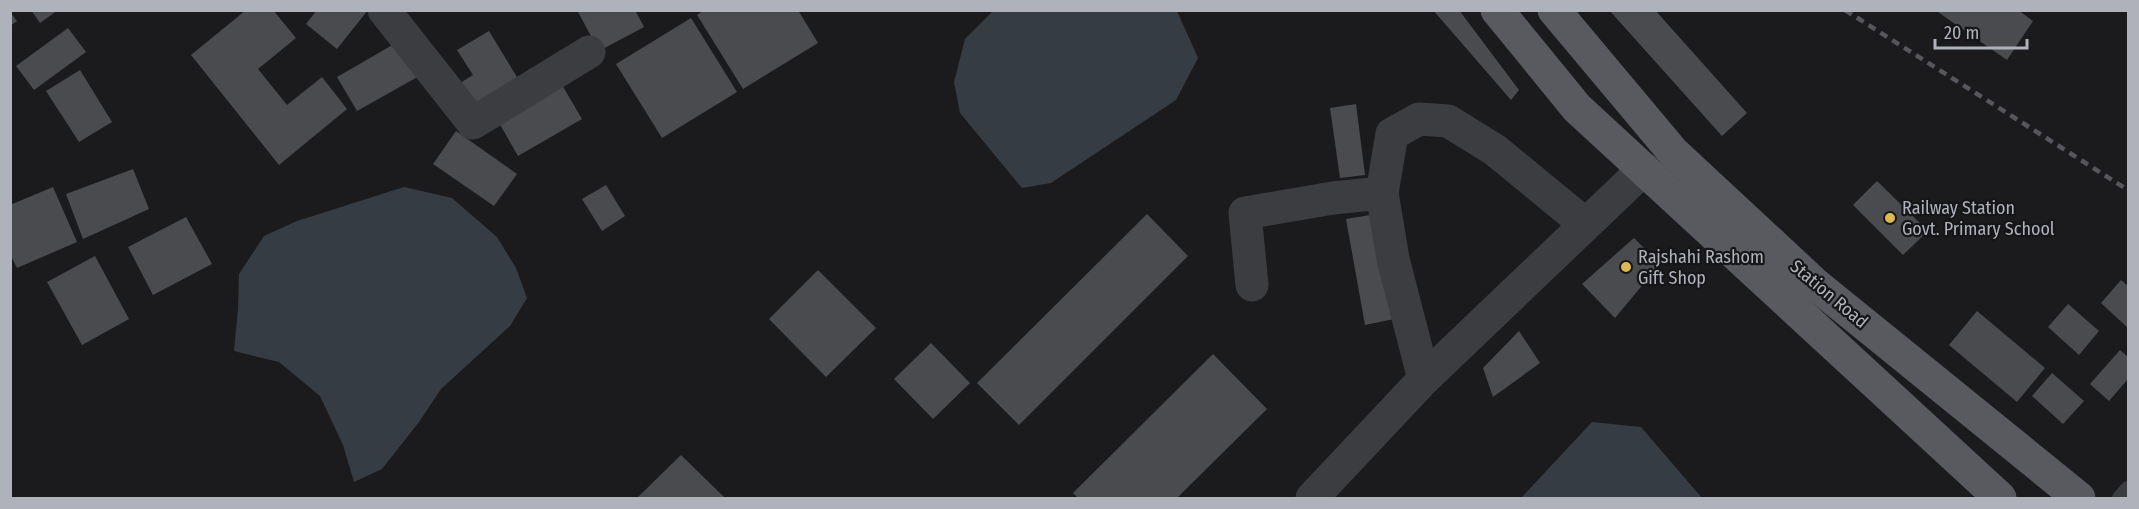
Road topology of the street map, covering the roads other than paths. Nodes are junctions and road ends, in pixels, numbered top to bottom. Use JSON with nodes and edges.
{"nodes":[{"id":1,"x":384,"y":10,"type":"edge"},
{"id":2,"x":1497,"y":10,"type":"edge"},
{"id":3,"x":1554,"y":10,"type":"edge"},
{"id":4,"x":589,"y":52,"type":"dead end"},
{"id":5,"x":1644,"y":169,"type":"junction"},
{"id":6,"x":1382,"y":193,"type":"junction"},
{"id":7,"x":1585,"y":224,"type":"junction"},
{"id":8,"x":1252,"y":285,"type":"dead end"},
{"id":9,"x":1424,"y":379,"type":"junction"},
{"id":10,"x":2128,"y":489,"type":"edge"},
{"id":11,"x":1312,"y":498,"type":"edge"},
{"id":12,"x":2000,"y":498,"type":"edge"},
{"id":13,"x":2079,"y":498,"type":"edge"},
{"id":14,"x":2120,"y":498,"type":"edge"}],
"edges":[{"from":1,"to":4,"type":"street"},
{"from":2,"to":5,"type":"main road","name":"Station Road"},
{"from":3,"to":13,"type":"main road","name":"Station Road"},
{"from":5,"to":7,"type":"street"},
{"from":5,"to":12,"type":"main road","name":"Station Road"},
{"from":6,"to":7,"type":"street"},
{"from":6,"to":8,"type":"street"},
{"from":6,"to":9,"type":"street"},
{"from":7,"to":9,"type":"street"},
{"from":9,"to":11,"type":"street"},
{"from":10,"to":14,"type":"lane"}]}
